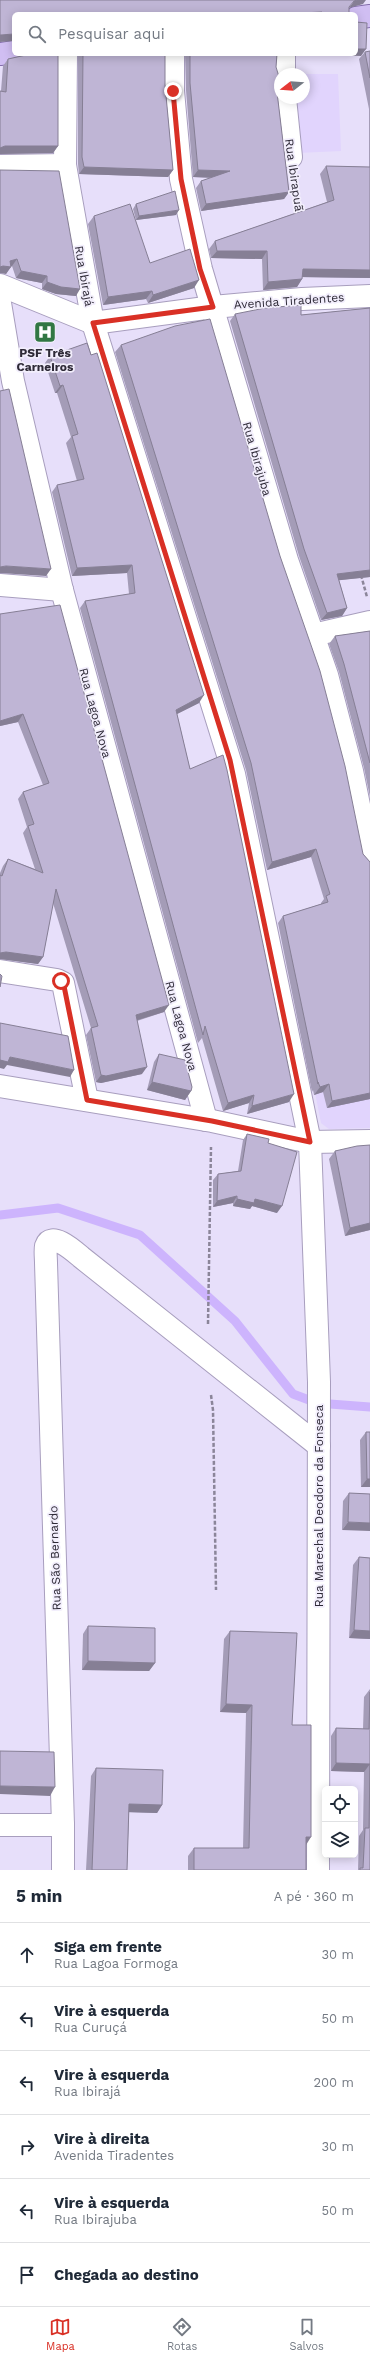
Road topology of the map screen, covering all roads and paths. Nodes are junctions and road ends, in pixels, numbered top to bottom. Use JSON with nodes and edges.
{"nodes":[{"id":1,"x":370,"y":16,"type":"edge"},
{"id":2,"x":358,"y":18,"type":"edge"},
{"id":3,"x":12,"y":52,"type":"edge"},
{"id":4,"x":0,"y":54,"type":"edge"},
{"id":5,"x":66,"y":56,"type":"edge"},
{"id":6,"x":172,"y":56,"type":"edge"},
{"id":7,"x":284,"y":56,"type":"edge"},
{"id":8,"x":284,"y":68,"type":"edge"},
{"id":9,"x":286,"y":104,"type":"edge"},
{"id":10,"x":290,"y":157,"type":"joint"},
{"id":11,"x":65,"y":165,"type":"junction"},
{"id":12,"x":0,"y":166,"type":"edge"},
{"id":13,"x":301,"y":220,"type":"edge"},
{"id":14,"x":0,"y":285,"type":"edge"},
{"id":15,"x":370,"y":296,"type":"edge"},
{"id":16,"x":0,"y":303,"type":"edge"},
{"id":17,"x":213,"y":307,"type":"junction"},
{"id":18,"x":93,"y":323,"type":"junction"},
{"id":19,"x":6,"y":382,"type":"edge"},
{"id":20,"x":360,"y":574,"type":"edge"},
{"id":21,"x":0,"y":585,"type":"edge"},
{"id":22,"x":62,"y":590,"type":"junction"},
{"id":23,"x":369,"y":612,"type":"edge"},
{"id":24,"x":313,"y":635,"type":"junction"},
{"id":25,"x":370,"y":859,"type":"edge"},
{"id":26,"x":0,"y":971,"type":"edge"},
{"id":27,"x":0,"y":1086,"type":"edge"},
{"id":28,"x":87,"y":1100,"type":"junction"},
{"id":29,"x":206,"y":1120,"type":"junction"},
{"id":30,"x":370,"y":1140,"type":"edge"},
{"id":31,"x":310,"y":1142,"type":"junction"},
{"id":32,"x":319,"y":1446,"type":"junction"},
{"id":33,"x":0,"y":1825,"type":"edge"},
{"id":34,"x":63,"y":1825,"type":"junction"},
{"id":35,"x":62,"y":1870,"type":"edge"},
{"id":36,"x":318,"y":1870,"type":"edge"}],
"edges":[{"from":1,"to":2,"type":"main road"},
{"from":3,"to":4,"type":"main road"},
{"from":5,"to":11,"type":"street","name":"Rua Ibirajá"},
{"from":6,"to":17,"type":"street","name":"Rua Ibirajuba"},
{"from":7,"to":8,"type":"street"},
{"from":9,"to":10,"type":"street","name":"Rua Ibirapuã"},
{"from":10,"to":13,"type":"path","name":"Rua Ibirapuã"},
{"from":11,"to":12,"type":"street"},
{"from":11,"to":18,"type":"street","name":"Rua Ibirajá"},
{"from":14,"to":18,"type":"street","name":"Avenida Tiradentes"},
{"from":15,"to":17,"type":"street","name":"Avenida Tiradentes"},
{"from":16,"to":19,"type":"street","name":"Rua Lagoa Nova"},
{"from":17,"to":18,"type":"street","name":"Avenida Tiradentes"},
{"from":17,"to":24,"type":"street","name":"Rua Ibirajuba"},
{"from":18,"to":31,"type":"street","name":"Rua Ibirajá"},
{"from":19,"to":22,"type":"street","name":"Rua Lagoa Nova"},
{"from":20,"to":23,"type":"path"},
{"from":21,"to":22,"type":"street"},
{"from":22,"to":29,"type":"street","name":"Rua Lagoa Nova"},
{"from":23,"to":24,"type":"street"},
{"from":24,"to":25,"type":"street","name":"Rua Ibirajuba"},
{"from":26,"to":28,"type":"street"},
{"from":27,"to":28,"type":"street"},
{"from":28,"to":29,"type":"street"},
{"from":29,"to":31,"type":"street"},
{"from":30,"to":31,"type":"street"},
{"from":31,"to":32,"type":"street","name":"Rua Marechal Deodoro da Fonseca"},
{"from":32,"to":34,"type":"street","name":"Rua São Bernardo"},
{"from":32,"to":36,"type":"street","name":"Rua Marechal Deodoro da Fonseca"},
{"from":33,"to":34,"type":"street"},
{"from":34,"to":35,"type":"street","name":"Rua São Bernardo"}]}
